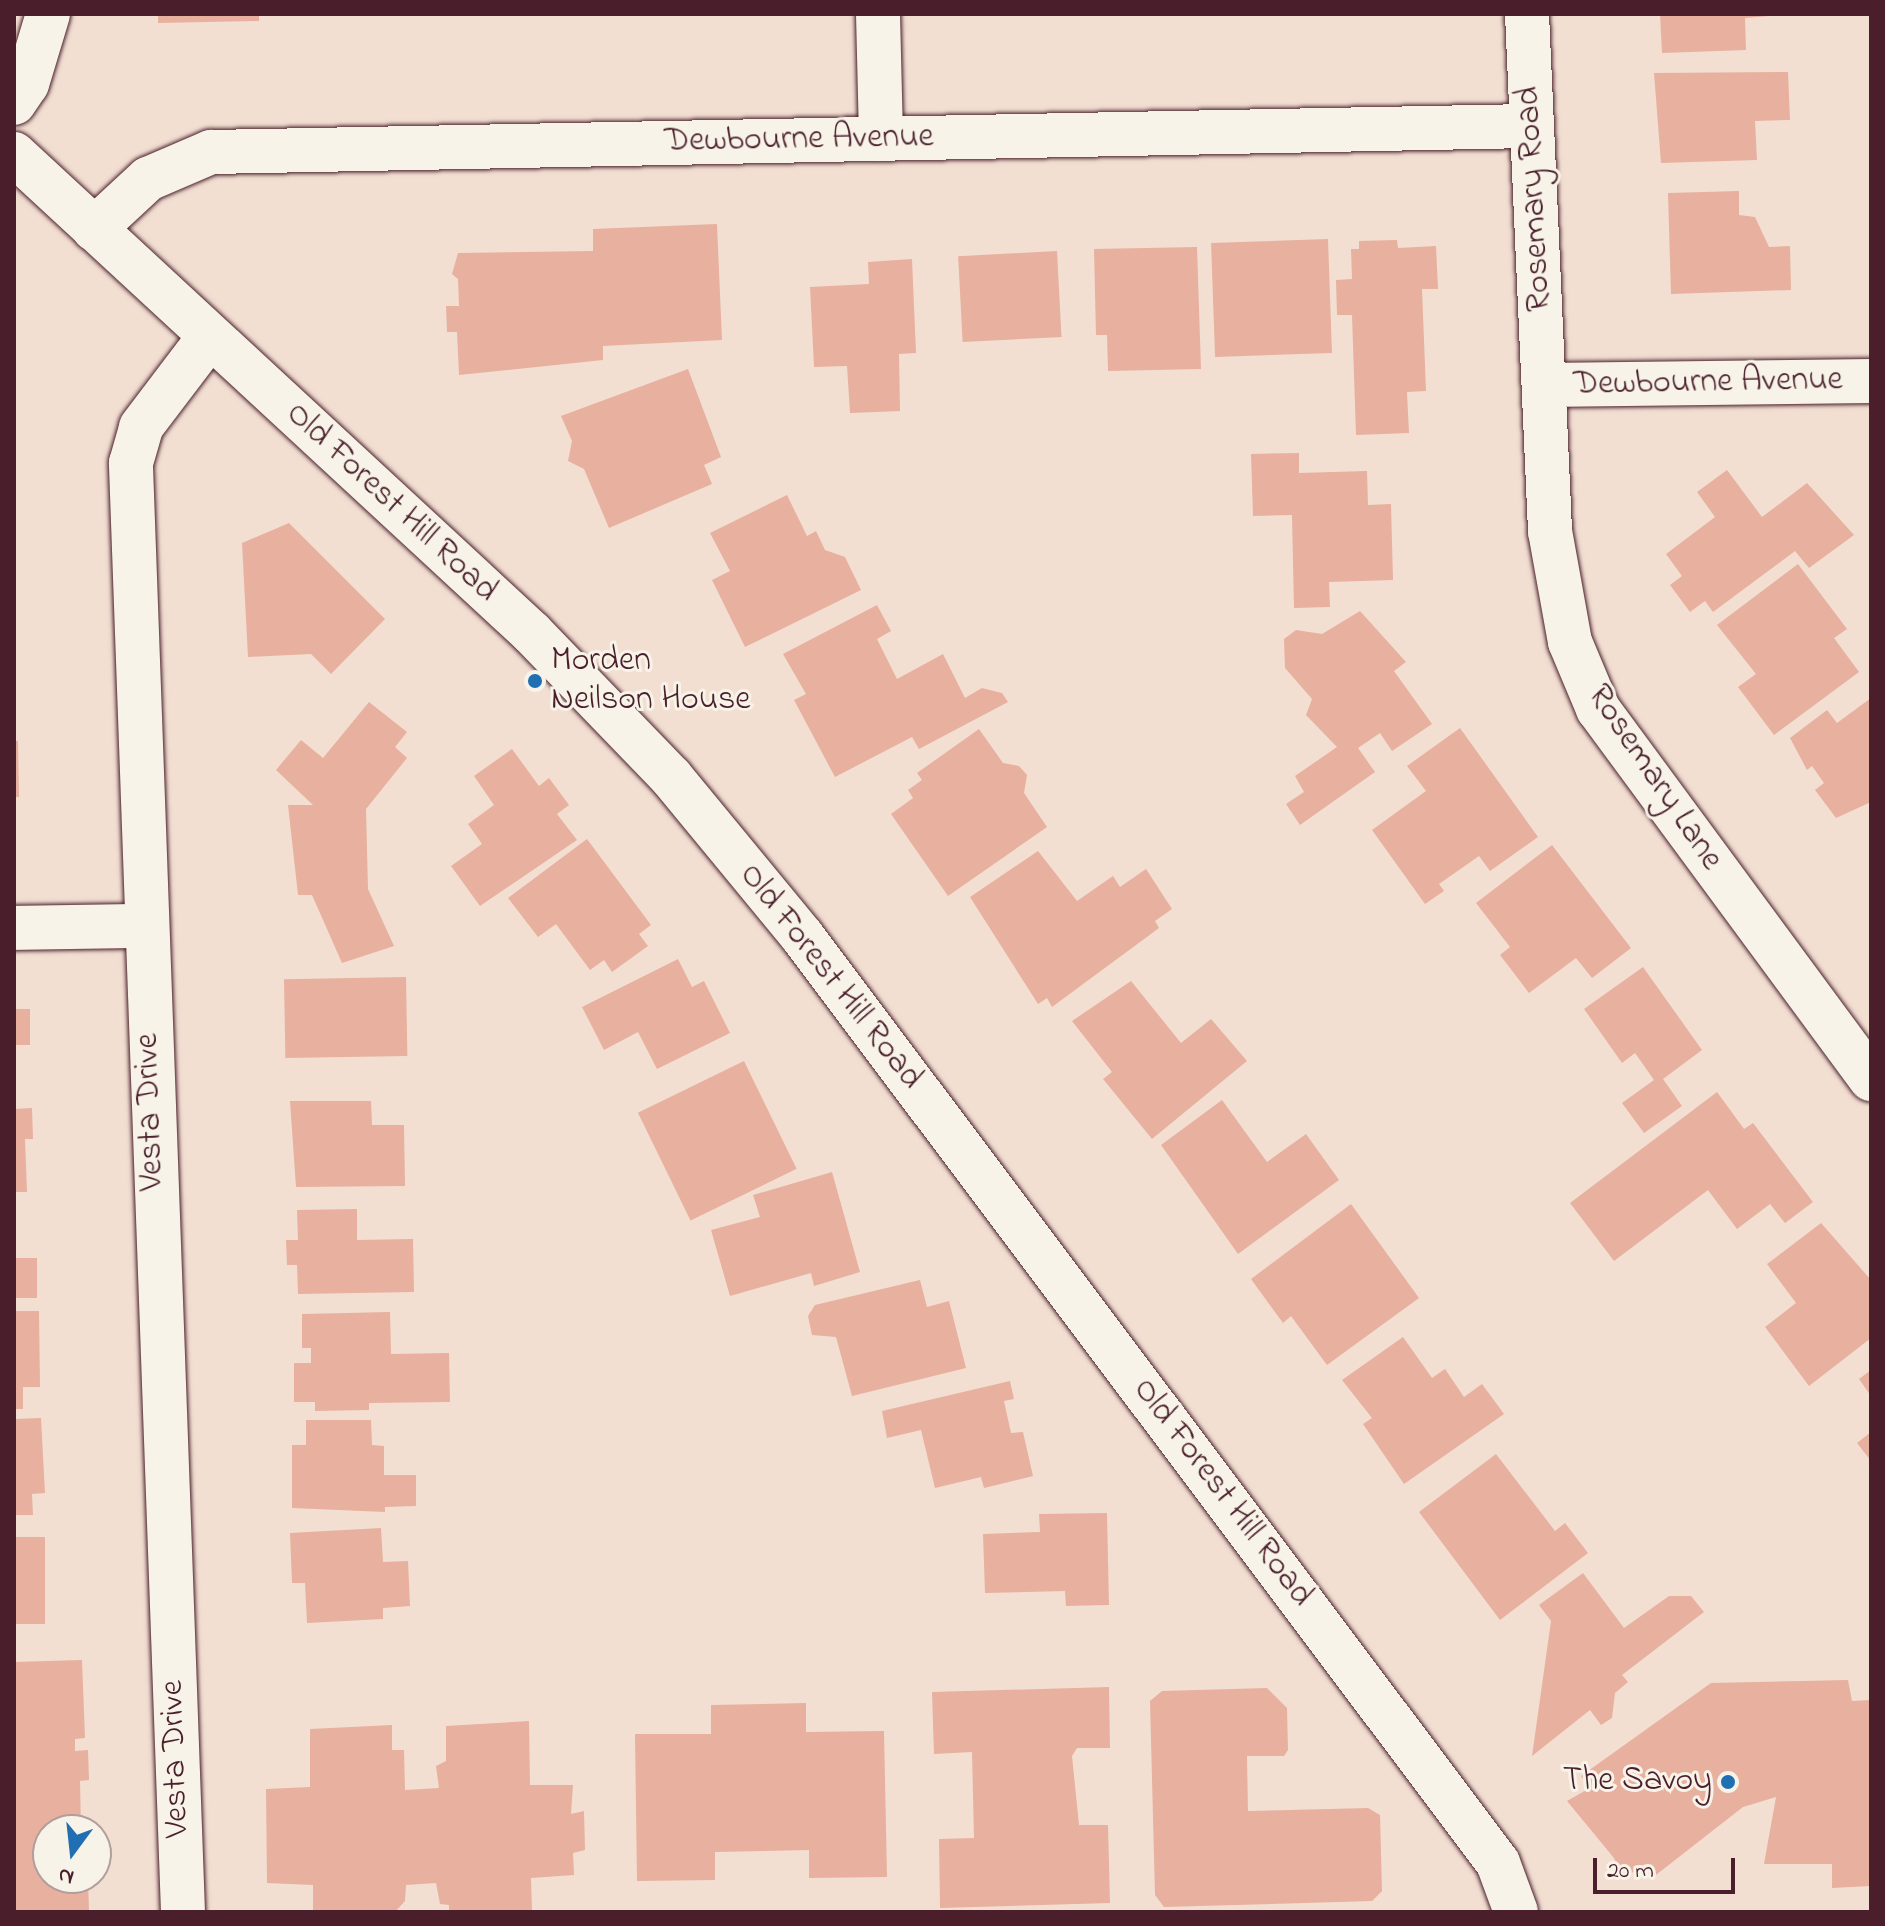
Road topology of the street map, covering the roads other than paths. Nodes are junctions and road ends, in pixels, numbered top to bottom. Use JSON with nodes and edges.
{"nodes":[{"id":1,"x":48,"y":14,"type":"edge"},
{"id":2,"x":878,"y":14,"type":"edge"},
{"id":3,"x":1527,"y":14,"type":"edge"},
{"id":4,"x":14,"y":103,"type":"edge"},
{"id":5,"x":1530,"y":126,"type":"junction"},
{"id":6,"x":881,"y":139,"type":"junction"},
{"id":7,"x":14,"y":154,"type":"edge"},
{"id":8,"x":94,"y":229,"type":"junction"},
{"id":9,"x":210,"y":336,"type":"junction"},
{"id":10,"x":1871,"y":381,"type":"edge"},
{"id":11,"x":1545,"y":385,"type":"junction"},
{"id":12,"x":144,"y":926,"type":"junction"},
{"id":13,"x":14,"y":928,"type":"edge"},
{"id":14,"x":1871,"y":1079,"type":"edge"},
{"id":15,"x":183,"y":1912,"type":"edge"},
{"id":16,"x":1516,"y":1912,"type":"edge"}],
"edges":[{"from":1,"to":4,"type":"street"},
{"from":2,"to":6,"type":"street"},
{"from":3,"to":5,"type":"street","name":"Rosemary Road"},
{"from":5,"to":6,"type":"street","name":"Dewbourne Avenue"},
{"from":5,"to":11,"type":"street","name":"Rosemary Road"},
{"from":6,"to":8,"type":"street","name":"Dewbourne Avenue"},
{"from":7,"to":8,"type":"street","name":"Old Forest Hill Road"},
{"from":8,"to":9,"type":"street","name":"Old Forest Hill Road"},
{"from":9,"to":12,"type":"street","name":"Vesta Drive"},
{"from":9,"to":16,"type":"street","name":"Old Forest Hill Road"},
{"from":10,"to":11,"type":"street","name":"Dewbourne Avenue"},
{"from":11,"to":14,"type":"street","name":"Rosemary Lane"},
{"from":12,"to":13,"type":"street"},
{"from":12,"to":15,"type":"street","name":"Vesta Drive"}]}
